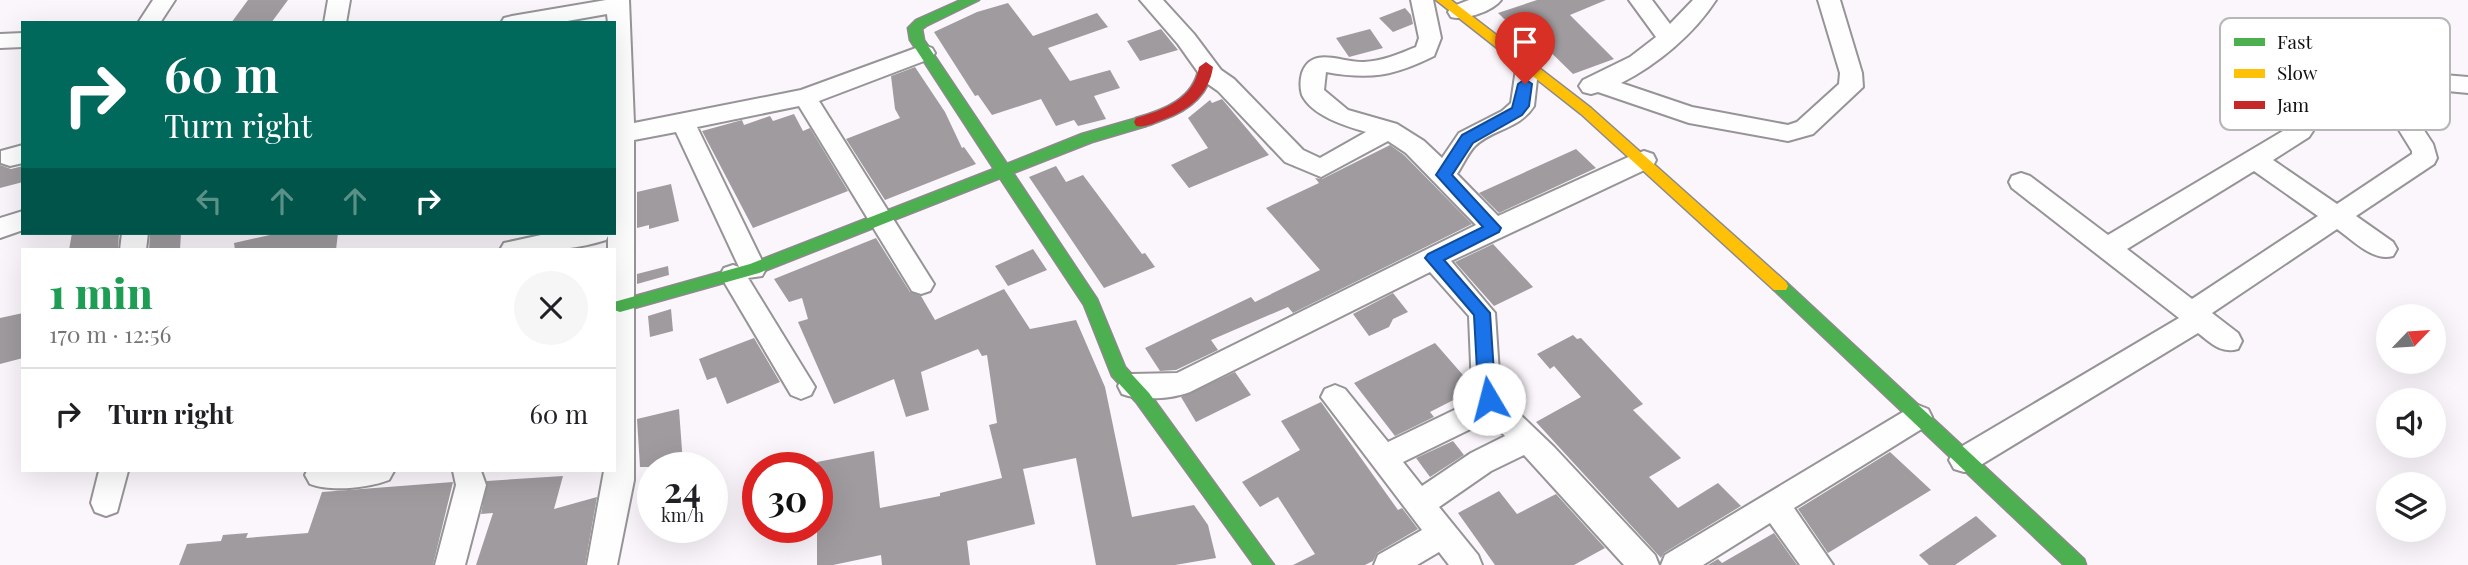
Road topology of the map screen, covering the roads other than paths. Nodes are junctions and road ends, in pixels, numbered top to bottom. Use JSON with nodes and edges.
{"nodes":[{"id":1,"x":164,"y":0,"type":"edge"},
{"id":2,"x":339,"y":0,"type":"edge"},
{"id":3,"x":972,"y":0,"type":"edge"},
{"id":4,"x":1151,"y":0,"type":"edge"},
{"id":5,"x":1422,"y":0,"type":"edge"},
{"id":6,"x":1490,"y":0,"type":"edge"},
{"id":7,"x":1640,"y":0,"type":"edge"},
{"id":8,"x":1705,"y":0,"type":"edge"},
{"id":9,"x":1829,"y":0,"type":"edge"},
{"id":10,"x":618,"y":2,"type":"edge"},
{"id":11,"x":1451,"y":6,"type":"edge"},
{"id":12,"x":150,"y":21,"type":"edge"},
{"id":13,"x":335,"y":21,"type":"edge"},
{"id":14,"x":522,"y":21,"type":"edge"},
{"id":15,"x":1668,"y":37,"type":"junction"},
{"id":16,"x":21,"y":40,"type":"edge"},
{"id":17,"x":0,"y":41,"type":"edge"},
{"id":18,"x":925,"y":53,"type":"junction"},
{"id":19,"x":1528,"y":62,"type":"junction"},
{"id":20,"x":1206,"y":67,"type":"junction"},
{"id":21,"x":2450,"y":82,"type":"edge"},
{"id":22,"x":1600,"y":84,"type":"junction"},
{"id":23,"x":2468,"y":85,"type":"edge"},
{"id":24,"x":1565,"y":92,"type":"junction"},
{"id":25,"x":805,"y":97,"type":"junction"},
{"id":26,"x":683,"y":122,"type":"junction"},
{"id":27,"x":1389,"y":130,"type":"junction"},
{"id":28,"x":2411,"y":130,"type":"edge"},
{"id":29,"x":2301,"y":131,"type":"dead end"},
{"id":30,"x":620,"y":144,"type":"edge"},
{"id":31,"x":2255,"y":159,"type":"junction"},
{"id":32,"x":1644,"y":160,"type":"junction"},
{"id":33,"x":1003,"y":171,"type":"junction"},
{"id":34,"x":1444,"y":175,"type":"junction"},
{"id":35,"x":616,"y":182,"type":"edge"},
{"id":36,"x":2021,"y":182,"type":"dead end"},
{"id":37,"x":2337,"y":217,"type":"junction"},
{"id":38,"x":880,"y":219,"type":"junction"},
{"id":39,"x":21,"y":221,"type":"edge"},
{"id":40,"x":0,"y":228,"type":"edge"},
{"id":41,"x":1494,"y":228,"type":"junction"},
{"id":42,"x":586,"y":235,"type":"edge"},
{"id":43,"x":523,"y":248,"type":"edge"},
{"id":44,"x":2108,"y":248,"type":"junction"},
{"id":45,"x":2384,"y":248,"type":"dead end"},
{"id":46,"x":1433,"y":258,"type":"junction"},
{"id":47,"x":616,"y":272,"type":"edge"},
{"id":48,"x":743,"y":272,"type":"junction"},
{"id":49,"x":921,"y":284,"type":"dead end"},
{"id":50,"x":620,"y":306,"type":"junction"},
{"id":51,"x":2197,"y":315,"type":"junction"},
{"id":52,"x":2228,"y":341,"type":"dead end"},
{"id":53,"x":1132,"y":386,"type":"junction"},
{"id":54,"x":801,"y":387,"type":"dead end"},
{"id":55,"x":1335,"y":397,"type":"dead end"},
{"id":56,"x":1493,"y":405,"type":"junction"},
{"id":57,"x":1918,"y":417,"type":"junction"},
{"id":58,"x":1523,"y":436,"type":"junction"},
{"id":59,"x":1383,"y":458,"type":"junction"},
{"id":60,"x":1964,"y":460,"type":"junction"},
{"id":61,"x":113,"y":472,"type":"edge"},
{"id":62,"x":364,"y":472,"type":"edge"},
{"id":63,"x":467,"y":472,"type":"edge"},
{"id":64,"x":320,"y":475,"type":"dead end"},
{"id":65,"x":106,"y":503,"type":"dead end"},
{"id":66,"x":1419,"y":504,"type":"junction"},
{"id":67,"x":1774,"y":505,"type":"junction"},
{"id":68,"x":1443,"y":534,"type":"junction"},
{"id":69,"x":450,"y":565,"type":"edge"},
{"id":70,"x":602,"y":565,"type":"edge"},
{"id":71,"x":1265,"y":565,"type":"edge"},
{"id":72,"x":1389,"y":565,"type":"edge"},
{"id":73,"x":1467,"y":565,"type":"edge"},
{"id":74,"x":1644,"y":565,"type":"edge"},
{"id":75,"x":1676,"y":565,"type":"edge"},
{"id":76,"x":1818,"y":565,"type":"edge"},
{"id":77,"x":2077,"y":565,"type":"edge"}],
"edges":[{"from":1,"to":12,"type":"street"},
{"from":2,"to":13,"type":"street"},
{"from":3,"to":18,"type":"street"},
{"from":4,"to":20,"type":"street"},
{"from":5,"to":27,"type":"street"},
{"from":6,"to":11,"type":"street"},
{"from":7,"to":15,"type":"street"},
{"from":8,"to":15,"type":"street"},
{"from":9,"to":22,"type":"street"},
{"from":10,"to":14,"type":"street"},
{"from":10,"to":30,"type":"street"},
{"from":11,"to":19,"type":"street"},
{"from":15,"to":22,"type":"street"},
{"from":16,"to":17,"type":"street"},
{"from":18,"to":25,"type":"street"},
{"from":18,"to":33,"type":"street"},
{"from":19,"to":24,"type":"street"},
{"from":19,"to":34,"type":"street"},
{"from":20,"to":27,"type":"street"},
{"from":20,"to":33,"type":"street"},
{"from":21,"to":23,"type":"street"},
{"from":22,"to":24,"type":"street"},
{"from":24,"to":32,"type":"street"},
{"from":25,"to":26,"type":"street"},
{"from":25,"to":38,"type":"street"},
{"from":26,"to":30,"type":"street"},
{"from":26,"to":48,"type":"street"},
{"from":27,"to":34,"type":"street"},
{"from":28,"to":37,"type":"street"},
{"from":29,"to":31,"type":"street"},
{"from":30,"to":35,"type":"street"},
{"from":31,"to":37,"type":"street"},
{"from":31,"to":44,"type":"street"},
{"from":32,"to":41,"type":"street"},
{"from":32,"to":57,"type":"street"},
{"from":33,"to":38,"type":"street"},
{"from":33,"to":53,"type":"street"},
{"from":34,"to":41,"type":"street"},
{"from":36,"to":44,"type":"street"},
{"from":37,"to":45,"type":"street"},
{"from":37,"to":51,"type":"street"},
{"from":38,"to":48,"type":"street"},
{"from":38,"to":49,"type":"street"},
{"from":39,"to":40,"type":"street"},
{"from":41,"to":46,"type":"street"},
{"from":42,"to":43,"type":"street"},
{"from":44,"to":51,"type":"street"},
{"from":46,"to":53,"type":"street"},
{"from":46,"to":56,"type":"street"},
{"from":47,"to":50,"type":"street"},
{"from":48,"to":50,"type":"street"},
{"from":48,"to":54,"type":"street"},
{"from":50,"to":70,"type":"street"},
{"from":51,"to":52,"type":"street"},
{"from":51,"to":60,"type":"street"},
{"from":53,"to":71,"type":"street"},
{"from":55,"to":59,"type":"street"},
{"from":56,"to":58,"type":"street"},
{"from":56,"to":59,"type":"street"},
{"from":57,"to":60,"type":"street"},
{"from":57,"to":67,"type":"street"},
{"from":58,"to":66,"type":"street"},
{"from":58,"to":74,"type":"street"},
{"from":59,"to":66,"type":"street"},
{"from":60,"to":77,"type":"street"},
{"from":61,"to":65,"type":"street"},
{"from":62,"to":64,"type":"street"},
{"from":63,"to":69,"type":"street"},
{"from":66,"to":68,"type":"street"},
{"from":67,"to":75,"type":"street"},
{"from":67,"to":76,"type":"street"},
{"from":68,"to":72,"type":"street"},
{"from":68,"to":73,"type":"street"}]}
